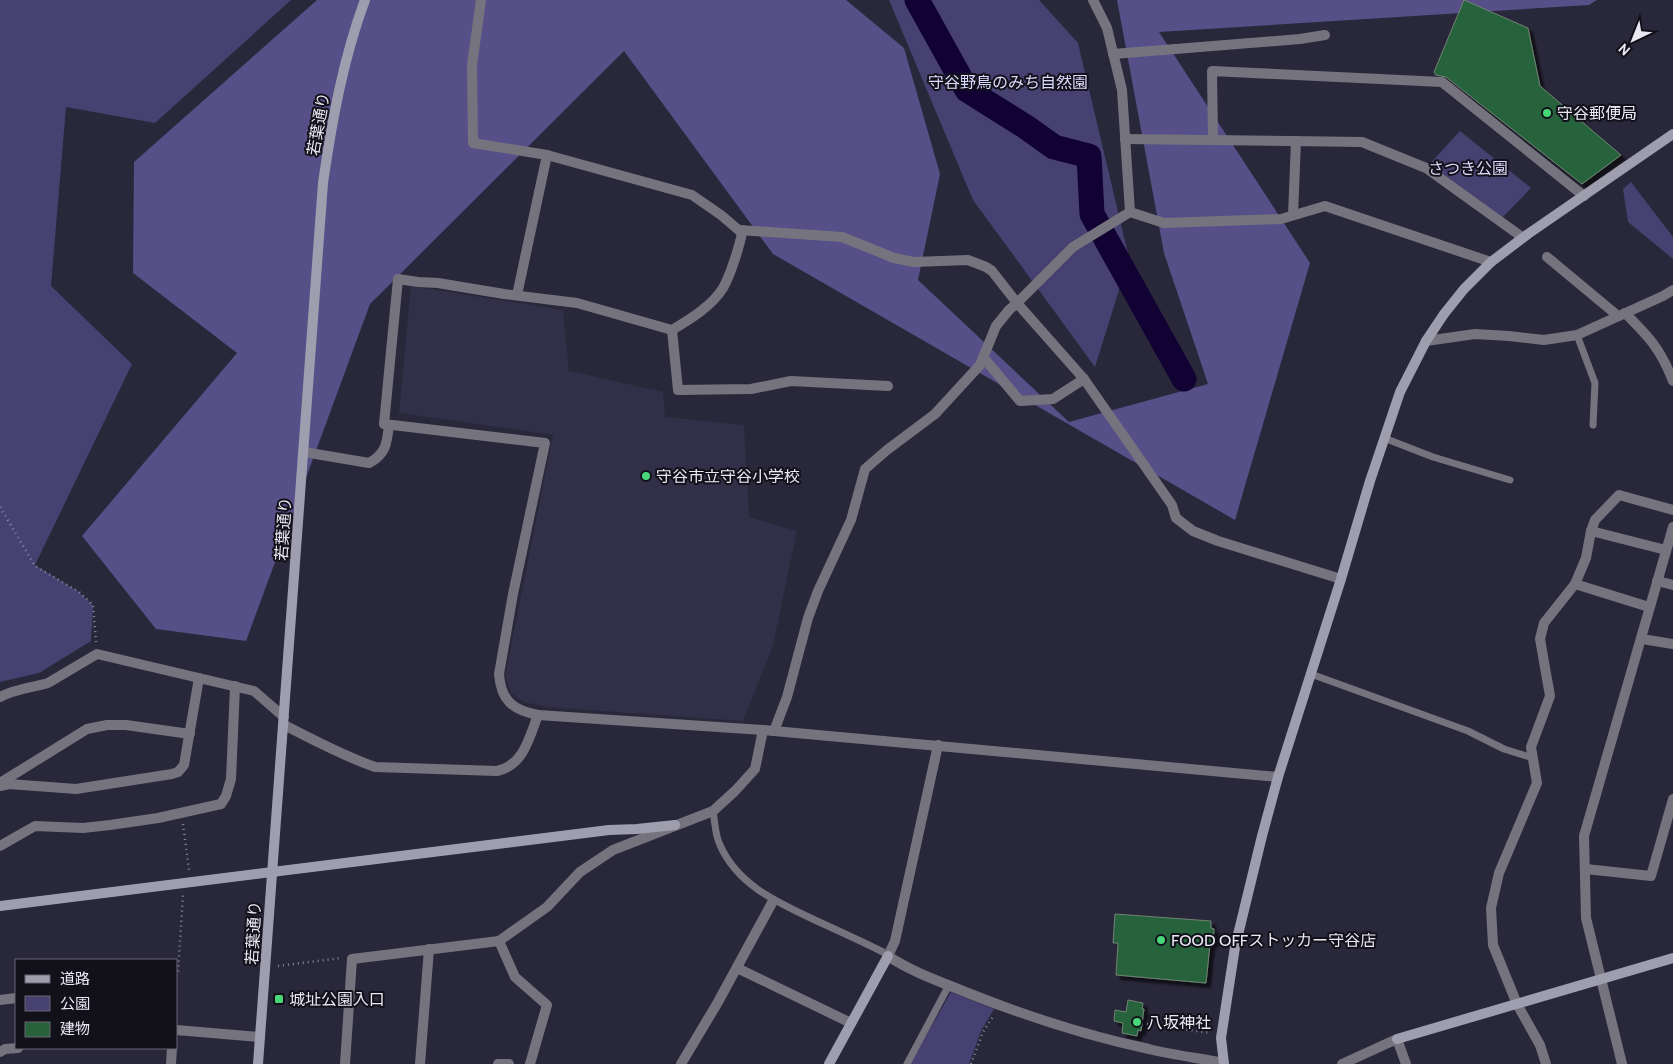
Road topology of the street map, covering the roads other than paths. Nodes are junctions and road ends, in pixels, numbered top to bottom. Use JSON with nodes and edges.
{"nodes":[{"id":1,"x":365,"y":0,"type":"edge"},
{"id":2,"x":482,"y":0,"type":"edge"},
{"id":3,"x":1093,"y":0,"type":"edge"},
{"id":4,"x":1325,"y":35,"type":"dead end"},
{"id":5,"x":1113,"y":54,"type":"junction"},
{"id":6,"x":1673,"y":134,"type":"edge"},
{"id":7,"x":1125,"y":139,"type":"junction"},
{"id":8,"x":1213,"y":140,"type":"junction"},
{"id":9,"x":1296,"y":141,"type":"junction"},
{"id":10,"x":547,"y":155,"type":"junction"},
{"id":11,"x":1584,"y":196,"type":"junction"},
{"id":12,"x":1130,"y":212,"type":"junction"},
{"id":13,"x":1293,"y":215,"type":"junction"},
{"id":14,"x":740,"y":230,"type":"junction"},
{"id":15,"x":1522,"y":237,"type":"dead end"},
{"id":16,"x":1546,"y":257,"type":"dead end"},
{"id":17,"x":1491,"y":262,"type":"junction"},
{"id":18,"x":1673,"y":290,"type":"edge"},
{"id":19,"x":517,"y":295,"type":"junction"},
{"id":20,"x":1017,"y":303,"type":"junction"},
{"id":21,"x":1621,"y":315,"type":"junction"},
{"id":22,"x":672,"y":330,"type":"junction"},
{"id":23,"x":1577,"y":335,"type":"junction"},
{"id":24,"x":1426,"y":341,"type":"junction"},
{"id":25,"x":983,"y":356,"type":"junction"},
{"id":26,"x":1084,"y":380,"type":"junction"},
{"id":27,"x":1673,"y":380,"type":"edge"},
{"id":28,"x":888,"y":386,"type":"dead end"},
{"id":29,"x":389,"y":425,"type":"junction"},
{"id":30,"x":1593,"y":425,"type":"dead end"},
{"id":31,"x":1384,"y":438,"type":"junction"},
{"id":32,"x":304,"y":452,"type":"junction"},
{"id":33,"x":1510,"y":480,"type":"dead end"},
{"id":34,"x":1673,"y":510,"type":"edge"},
{"id":35,"x":1673,"y":527,"type":"edge"},
{"id":36,"x":1591,"y":531,"type":"junction"},
{"id":37,"x":1666,"y":550,"type":"junction"},
{"id":38,"x":1341,"y":579,"type":"junction"},
{"id":39,"x":1657,"y":581,"type":"junction"},
{"id":40,"x":1575,"y":584,"type":"junction"},
{"id":41,"x":1673,"y":585,"type":"edge"},
{"id":42,"x":1650,"y":607,"type":"junction"},
{"id":43,"x":1642,"y":638,"type":"junction"},
{"id":44,"x":1673,"y":644,"type":"edge"},
{"id":45,"x":1311,"y":674,"type":"junction"},
{"id":46,"x":199,"y":678,"type":"junction"},
{"id":47,"x":235,"y":686,"type":"junction"},
{"id":48,"x":0,"y":697,"type":"edge"},
{"id":49,"x":538,"y":715,"type":"junction"},
{"id":50,"x":284,"y":721,"type":"junction"},
{"id":51,"x":763,"y":730,"type":"junction"},
{"id":52,"x":774,"y":731,"type":"junction"},
{"id":53,"x":190,"y":734,"type":"junction"},
{"id":54,"x":938,"y":745,"type":"junction"},
{"id":55,"x":1533,"y":758,"type":"junction"},
{"id":56,"x":1278,"y":777,"type":"junction"},
{"id":57,"x":0,"y":785,"type":"edge"},
{"id":58,"x":1673,"y":799,"type":"edge"},
{"id":59,"x":713,"y":811,"type":"junction"},
{"id":60,"x":676,"y":826,"type":"junction"},
{"id":61,"x":0,"y":846,"type":"edge"},
{"id":62,"x":1586,"y":869,"type":"junction"},
{"id":63,"x":272,"y":872,"type":"junction"},
{"id":64,"x":773,"y":901,"type":"junction"},
{"id":65,"x":0,"y":906,"type":"edge"},
{"id":66,"x":499,"y":941,"type":"junction"},
{"id":67,"x":429,"y":949,"type":"junction"},
{"id":68,"x":888,"y":956,"type":"junction"},
{"id":69,"x":1673,"y":958,"type":"edge"},
{"id":70,"x":737,"y":968,"type":"junction"},
{"id":71,"x":1601,"y":980,"type":"junction"},
{"id":72,"x":949,"y":985,"type":"junction"},
{"id":73,"x":15,"y":998,"type":"edge"},
{"id":74,"x":0,"y":1000,"type":"edge"},
{"id":75,"x":1517,"y":1004,"type":"junction"},
{"id":76,"x":851,"y":1023,"type":"junction"},
{"id":77,"x":178,"y":1030,"type":"edge"},
{"id":78,"x":260,"y":1037,"type":"junction"},
{"id":79,"x":1397,"y":1039,"type":"junction"},
{"id":80,"x":15,"y":1048,"type":"edge"},
{"id":81,"x":172,"y":1049,"type":"edge"},
{"id":82,"x":0,"y":1052,"type":"edge"},
{"id":83,"x":1224,"y":1063,"type":"edge"},
{"id":84,"x":171,"y":1064,"type":"edge"},
{"id":85,"x":258,"y":1064,"type":"edge"},
{"id":86,"x":345,"y":1064,"type":"edge"},
{"id":87,"x":420,"y":1064,"type":"edge"},
{"id":88,"x":498,"y":1064,"type":"edge"},
{"id":89,"x":509,"y":1064,"type":"edge"},
{"id":90,"x":530,"y":1064,"type":"edge"},
{"id":91,"x":681,"y":1064,"type":"edge"},
{"id":92,"x":829,"y":1064,"type":"edge"},
{"id":93,"x":907,"y":1064,"type":"edge"},
{"id":94,"x":1342,"y":1064,"type":"edge"},
{"id":95,"x":1406,"y":1064,"type":"edge"},
{"id":96,"x":1546,"y":1064,"type":"edge"},
{"id":97,"x":1622,"y":1064,"type":"edge"}],
"edges":[{"from":1,"to":32,"type":"street","name":"若葉通り"},
{"from":2,"to":10,"type":"street"},
{"from":3,"to":5,"type":"street"},
{"from":4,"to":5,"type":"street"},
{"from":5,"to":7,"type":"street"},
{"from":6,"to":11,"type":"street"},
{"from":7,"to":8,"type":"street"},
{"from":7,"to":12,"type":"street"},
{"from":8,"to":9,"type":"street"},
{"from":8,"to":11,"type":"street"},
{"from":9,"to":13,"type":"street"},
{"from":9,"to":15,"type":"street"},
{"from":10,"to":14,"type":"street"},
{"from":10,"to":19,"type":"street"},
{"from":11,"to":17,"type":"street"},
{"from":12,"to":13,"type":"street"},
{"from":12,"to":20,"type":"street"},
{"from":13,"to":17,"type":"street"},
{"from":14,"to":20,"type":"street"},
{"from":14,"to":22,"type":"street"},
{"from":16,"to":21,"type":"street"},
{"from":17,"to":24,"type":"street"},
{"from":18,"to":21,"type":"street"},
{"from":19,"to":22,"type":"street"},
{"from":19,"to":29,"type":"street"},
{"from":20,"to":25,"type":"street"},
{"from":20,"to":26,"type":"street"},
{"from":21,"to":23,"type":"street"},
{"from":21,"to":27,"type":"street"},
{"from":22,"to":28,"type":"street"},
{"from":23,"to":24,"type":"street"},
{"from":23,"to":30,"type":"lane"},
{"from":24,"to":31,"type":"street"},
{"from":25,"to":26,"type":"street"},
{"from":25,"to":52,"type":"street"},
{"from":26,"to":38,"type":"street"},
{"from":29,"to":32,"type":"street"},
{"from":29,"to":49,"type":"street"},
{"from":31,"to":33,"type":"lane"},
{"from":31,"to":38,"type":"street"},
{"from":32,"to":50,"type":"street","name":"若葉通り"},
{"from":34,"to":36,"type":"street"},
{"from":35,"to":37,"type":"street"},
{"from":36,"to":37,"type":"street"},
{"from":36,"to":40,"type":"street"},
{"from":37,"to":39,"type":"street"},
{"from":38,"to":45,"type":"street"},
{"from":39,"to":41,"type":"street"},
{"from":39,"to":42,"type":"street"},
{"from":40,"to":42,"type":"street"},
{"from":40,"to":55,"type":"street"},
{"from":42,"to":43,"type":"street"},
{"from":43,"to":44,"type":"street"},
{"from":43,"to":62,"type":"street"},
{"from":45,"to":55,"type":"lane"},
{"from":45,"to":56,"type":"street"},
{"from":46,"to":47,"type":"street"},
{"from":46,"to":48,"type":"street"},
{"from":46,"to":53,"type":"street"},
{"from":47,"to":50,"type":"street"},
{"from":47,"to":61,"type":"street"},
{"from":49,"to":50,"type":"street"},
{"from":49,"to":51,"type":"street"},
{"from":50,"to":63,"type":"street","name":"若葉通り"},
{"from":51,"to":52,"type":"street"},
{"from":51,"to":59,"type":"street"},
{"from":52,"to":54,"type":"street"},
{"from":53,"to":57,"type":"street"},
{"from":53,"to":57,"type":"street"},
{"from":54,"to":56,"type":"street"},
{"from":54,"to":68,"type":"street"},
{"from":55,"to":75,"type":"street"},
{"from":56,"to":83,"type":"street"},
{"from":58,"to":62,"type":"street"},
{"from":59,"to":60,"type":"street"},
{"from":59,"to":64,"type":"lane"},
{"from":60,"to":63,"type":"street"},
{"from":60,"to":66,"type":"street"},
{"from":62,"to":71,"type":"street"},
{"from":63,"to":65,"type":"street"},
{"from":63,"to":78,"type":"street","name":"若葉通り"},
{"from":64,"to":68,"type":"lane"},
{"from":64,"to":70,"type":"street"},
{"from":66,"to":67,"type":"street"},
{"from":66,"to":90,"type":"street"},
{"from":67,"to":86,"type":"street"},
{"from":67,"to":87,"type":"street"},
{"from":68,"to":72,"type":"street"},
{"from":68,"to":76,"type":"street"},
{"from":69,"to":71,"type":"street"},
{"from":70,"to":76,"type":"street"},
{"from":70,"to":91,"type":"street"},
{"from":71,"to":75,"type":"street"},
{"from":71,"to":97,"type":"street"},
{"from":72,"to":83,"type":"street"},
{"from":72,"to":93,"type":"lane"},
{"from":73,"to":74,"type":"street"},
{"from":75,"to":79,"type":"street"},
{"from":75,"to":96,"type":"street"},
{"from":76,"to":92,"type":"street"},
{"from":77,"to":78,"type":"street"},
{"from":78,"to":85,"type":"street","name":"若葉通り"},
{"from":79,"to":94,"type":"street"},
{"from":79,"to":95,"type":"street"},
{"from":80,"to":82,"type":"street"},
{"from":81,"to":84,"type":"street"},
{"from":88,"to":89,"type":"street"}]}
